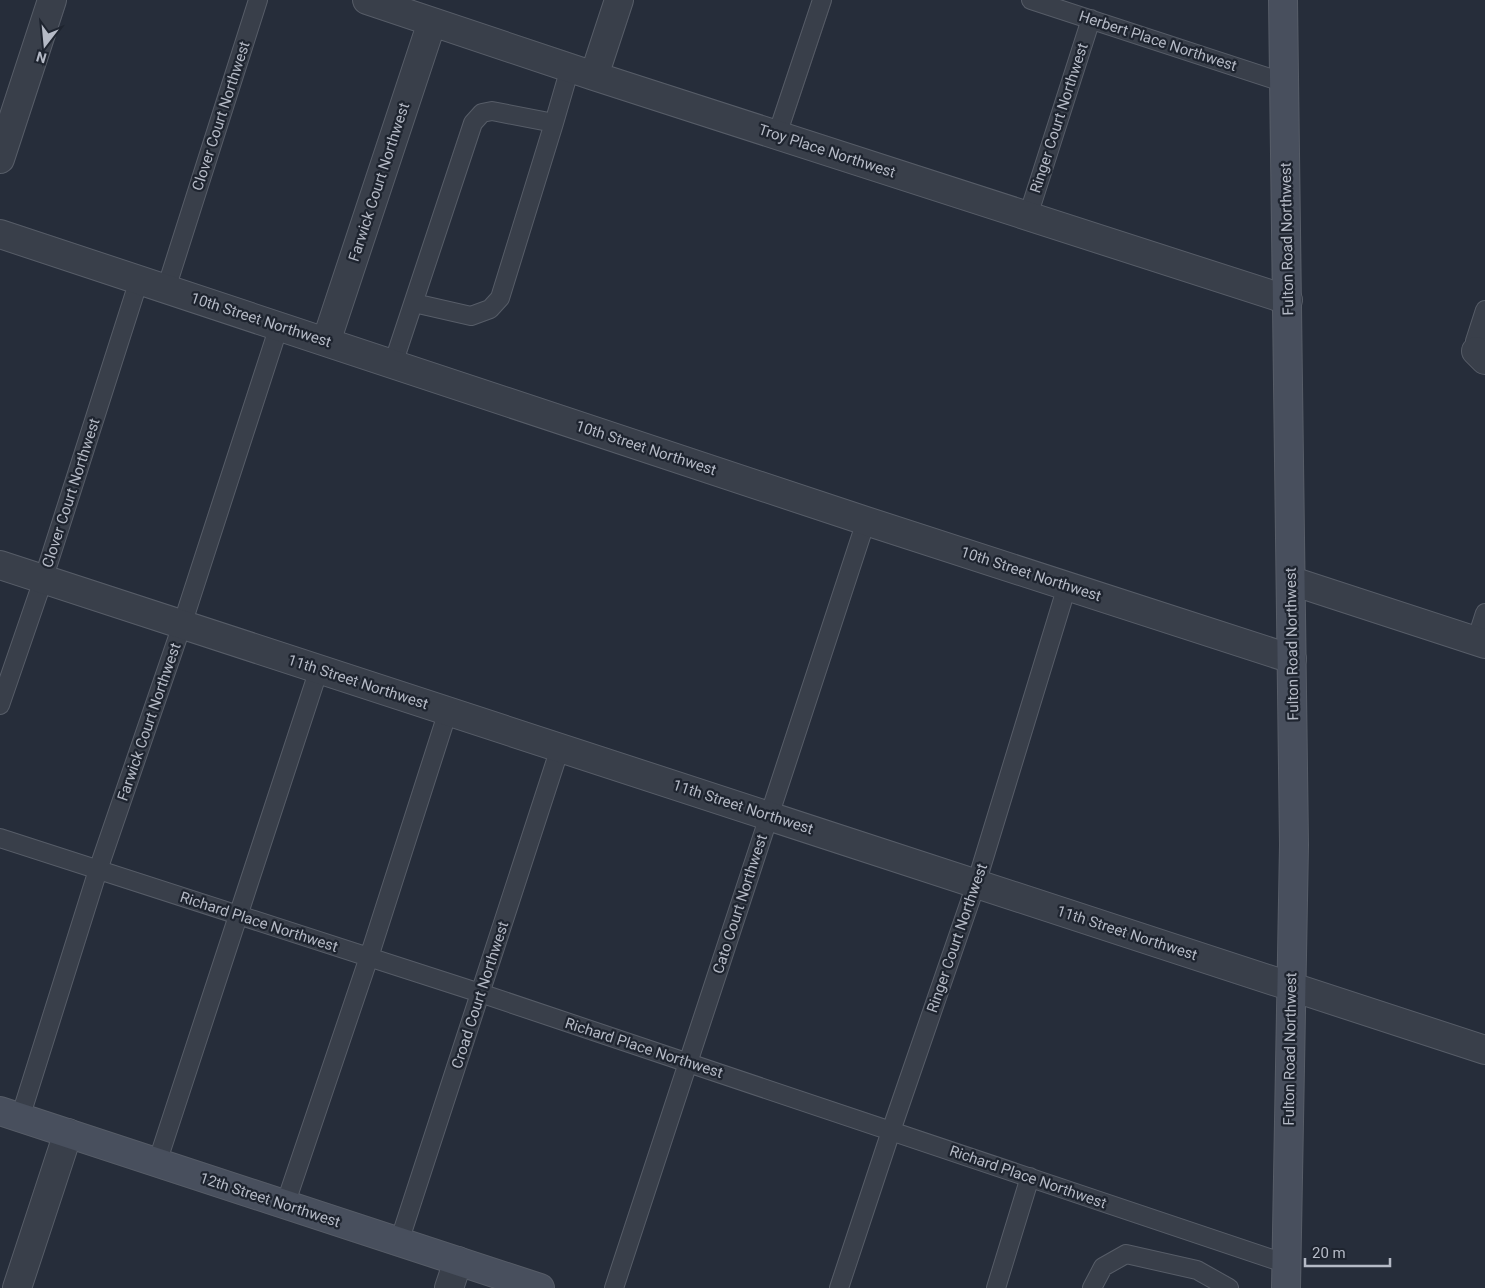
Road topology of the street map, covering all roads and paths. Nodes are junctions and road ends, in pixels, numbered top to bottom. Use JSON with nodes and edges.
{"nodes":[{"id":1,"x":52,"y":0,"type":"edge"},
{"id":2,"x":258,"y":0,"type":"edge"},
{"id":3,"x":367,"y":0,"type":"edge"},
{"id":4,"x":619,"y":0,"type":"edge"},
{"id":5,"x":822,"y":0,"type":"edge"},
{"id":6,"x":1031,"y":0,"type":"edge"},
{"id":7,"x":1283,"y":0,"type":"edge"},
{"id":8,"x":421,"y":12,"type":"edge"},
{"id":9,"x":1091,"y":19,"type":"junction"},
{"id":10,"x":582,"y":72,"type":"junction"},
{"id":11,"x":1285,"y":83,"type":"junction"},
{"id":12,"x":554,"y":123,"type":"junction"},
{"id":13,"x":778,"y":135,"type":"junction"},
{"id":14,"x":0,"y":159,"type":"edge"},
{"id":15,"x":1028,"y":216,"type":"junction"},
{"id":16,"x":0,"y":234,"type":"edge"},
{"id":17,"x":139,"y":280,"type":"junction"},
{"id":18,"x":166,"y":289,"type":"junction"},
{"id":19,"x":1288,"y":300,"type":"junction"},
{"id":20,"x":414,"y":302,"type":"junction"},
{"id":21,"x":1485,"y":310,"type":"edge"},
{"id":22,"x":279,"y":326,"type":"junction"},
{"id":23,"x":326,"y":342,"type":"junction"},
{"id":24,"x":1481,"y":355,"type":"edge"},
{"id":25,"x":392,"y":364,"type":"junction"},
{"id":26,"x":866,"y":521,"type":"junction"},
{"id":27,"x":0,"y":565,"type":"edge"},
{"id":28,"x":43,"y":580,"type":"junction"},
{"id":29,"x":1292,"y":582,"type":"junction"},
{"id":30,"x":1067,"y":586,"type":"junction"},
{"id":31,"x":1485,"y":613,"type":"edge"},
{"id":32,"x":182,"y":625,"type":"junction"},
{"id":33,"x":1480,"y":643,"type":"edge"},
{"id":34,"x":1292,"y":659,"type":"junction"},
{"id":35,"x":319,"y":670,"type":"junction"},
{"id":36,"x":0,"y":704,"type":"edge"},
{"id":37,"x":448,"y":711,"type":"junction"},
{"id":38,"x":560,"y":748,"type":"junction"},
{"id":39,"x":768,"y":816,"type":"junction"},
{"id":40,"x":0,"y":838,"type":"edge"},
{"id":41,"x":98,"y":870,"type":"junction"},
{"id":42,"x":976,"y":884,"type":"junction"},
{"id":43,"x":237,"y":914,"type":"junction"},
{"id":44,"x":369,"y":957,"type":"junction"},
{"id":45,"x":1291,"y":986,"type":"junction"},
{"id":46,"x":480,"y":993,"type":"junction"},
{"id":47,"x":1485,"y":1050,"type":"edge"},
{"id":48,"x":689,"y":1062,"type":"junction"},
{"id":49,"x":10,"y":1114,"type":"edge"},
{"id":50,"x":891,"y":1131,"type":"junction"},
{"id":51,"x":68,"y":1133,"type":"junction"},
{"id":52,"x":157,"y":1163,"type":"junction"},
{"id":53,"x":1030,"y":1177,"type":"junction"},
{"id":54,"x":285,"y":1205,"type":"junction"},
{"id":55,"x":399,"y":1242,"type":"junction"},
{"id":56,"x":458,"y":1261,"type":"junction"},
{"id":57,"x":1286,"y":1276,"type":"edge"},
{"id":58,"x":17,"y":1288,"type":"edge"},
{"id":59,"x":449,"y":1288,"type":"edge"},
{"id":60,"x":540,"y":1288,"type":"edge"},
{"id":61,"x":614,"y":1288,"type":"edge"},
{"id":62,"x":840,"y":1288,"type":"edge"},
{"id":63,"x":996,"y":1288,"type":"edge"},
{"id":64,"x":1092,"y":1288,"type":"edge"},
{"id":65,"x":1229,"y":1288,"type":"edge"}],
"edges":[{"from":1,"to":14,"type":"street"},
{"from":2,"to":18,"type":"lane","name":"Clover Court Northwest"},
{"from":3,"to":8,"type":"street","name":"Troy Place Northwest"},
{"from":4,"to":10,"type":"street"},
{"from":5,"to":13,"type":"lane"},
{"from":6,"to":9,"type":"lane","name":"Herbert Place Northwest"},
{"from":7,"to":11,"type":"main road","name":"Fulton Road Northwest"},
{"from":8,"to":10,"type":"street","name":"Troy Place Northwest"},
{"from":8,"to":23,"type":"street","name":"Farwick Court Northwest"},
{"from":9,"to":11,"type":"lane","name":"Herbert Place Northwest"},
{"from":9,"to":15,"type":"lane","name":"Ringer Court Northwest"},
{"from":10,"to":12,"type":"lane"},
{"from":10,"to":13,"type":"street","name":"Troy Place Northwest"},
{"from":11,"to":19,"type":"main road","name":"Fulton Road Northwest"},
{"from":12,"to":20,"type":"lane"},
{"from":12,"to":20,"type":"lane"},
{"from":13,"to":15,"type":"street","name":"Troy Place Northwest"},
{"from":15,"to":19,"type":"street","name":"Troy Place Northwest"},
{"from":16,"to":17,"type":"street","name":"10th Street Northwest"},
{"from":17,"to":18,"type":"street","name":"10th Street Northwest"},
{"from":17,"to":28,"type":"lane","name":"Clover Court Northwest"},
{"from":18,"to":22,"type":"street","name":"10th Street Northwest"},
{"from":19,"to":29,"type":"main road","name":"Fulton Road Northwest"},
{"from":20,"to":25,"type":"lane"},
{"from":21,"to":24,"type":"lane"},
{"from":22,"to":23,"type":"street","name":"10th Street Northwest"},
{"from":22,"to":32,"type":"lane","name":"Farwick Court Northwest"},
{"from":23,"to":25,"type":"street","name":"10th Street Northwest"},
{"from":25,"to":26,"type":"street","name":"10th Street Northwest"},
{"from":26,"to":30,"type":"street","name":"10th Street Northwest"},
{"from":26,"to":39,"type":"lane","name":"Cato Court Northwest"},
{"from":27,"to":28,"type":"street","name":"11th Street Northwest"},
{"from":28,"to":32,"type":"street","name":"11th Street Northwest"},
{"from":28,"to":36,"type":"lane","name":"Clover Court Northwest"},
{"from":29,"to":33,"type":"street"},
{"from":29,"to":34,"type":"main road","name":"Fulton Road Northwest"},
{"from":30,"to":34,"type":"street","name":"10th Street Northwest"},
{"from":30,"to":42,"type":"lane","name":"Ringer Court Northwest"},
{"from":31,"to":33,"type":"lane"},
{"from":32,"to":35,"type":"street","name":"11th Street Northwest"},
{"from":32,"to":41,"type":"lane","name":"Farwick Court Northwest"},
{"from":34,"to":45,"type":"main road","name":"Fulton Road Northwest"},
{"from":35,"to":37,"type":"street","name":"11th Street Northwest"},
{"from":35,"to":43,"type":"lane"},
{"from":37,"to":38,"type":"street","name":"11th Street Northwest"},
{"from":37,"to":44,"type":"lane"},
{"from":38,"to":39,"type":"street","name":"11th Street Northwest"},
{"from":38,"to":46,"type":"lane","name":"Croad Court Northwest"},
{"from":39,"to":42,"type":"street","name":"11th Street Northwest"},
{"from":39,"to":48,"type":"lane","name":"Cato Court Northwest"},
{"from":40,"to":41,"type":"lane","name":"Richard Place Northwest"},
{"from":41,"to":43,"type":"lane","name":"Richard Place Northwest"},
{"from":41,"to":49,"type":"lane","name":"Farwick Court Northwest"},
{"from":42,"to":45,"type":"street","name":"11th Street Northwest"},
{"from":42,"to":50,"type":"lane","name":"Ringer Court Northwest"},
{"from":43,"to":44,"type":"lane","name":"Richard Place Northwest"},
{"from":43,"to":52,"type":"lane"},
{"from":44,"to":46,"type":"lane","name":"Richard Place Northwest"},
{"from":44,"to":54,"type":"lane"},
{"from":45,"to":47,"type":"street","name":"11th Street Northwest"},
{"from":45,"to":57,"type":"main road","name":"Fulton Road Northwest"},
{"from":46,"to":48,"type":"lane","name":"Richard Place Northwest"},
{"from":46,"to":55,"type":"lane","name":"Croad Court Northwest"},
{"from":48,"to":50,"type":"lane","name":"Richard Place Northwest"},
{"from":48,"to":61,"type":"lane","name":"Cato Court Northwest"},
{"from":49,"to":51,"type":"main road","name":"12th Street Northwest"},
{"from":50,"to":53,"type":"lane","name":"Richard Place Northwest"},
{"from":50,"to":62,"type":"lane","name":"Ringer Court Northwest"},
{"from":51,"to":52,"type":"main road","name":"12th Street Northwest"},
{"from":51,"to":58,"type":"street"},
{"from":52,"to":54,"type":"main road","name":"12th Street Northwest"},
{"from":53,"to":57,"type":"lane","name":"Richard Place Northwest"},
{"from":53,"to":63,"type":"lane"},
{"from":54,"to":55,"type":"main road","name":"12th Street Northwest"},
{"from":55,"to":56,"type":"main road","name":"12th Street Northwest"},
{"from":56,"to":59,"type":"street"},
{"from":56,"to":60,"type":"main road","name":"12th Street Northwest"},
{"from":64,"to":65,"type":"lane"}]}
